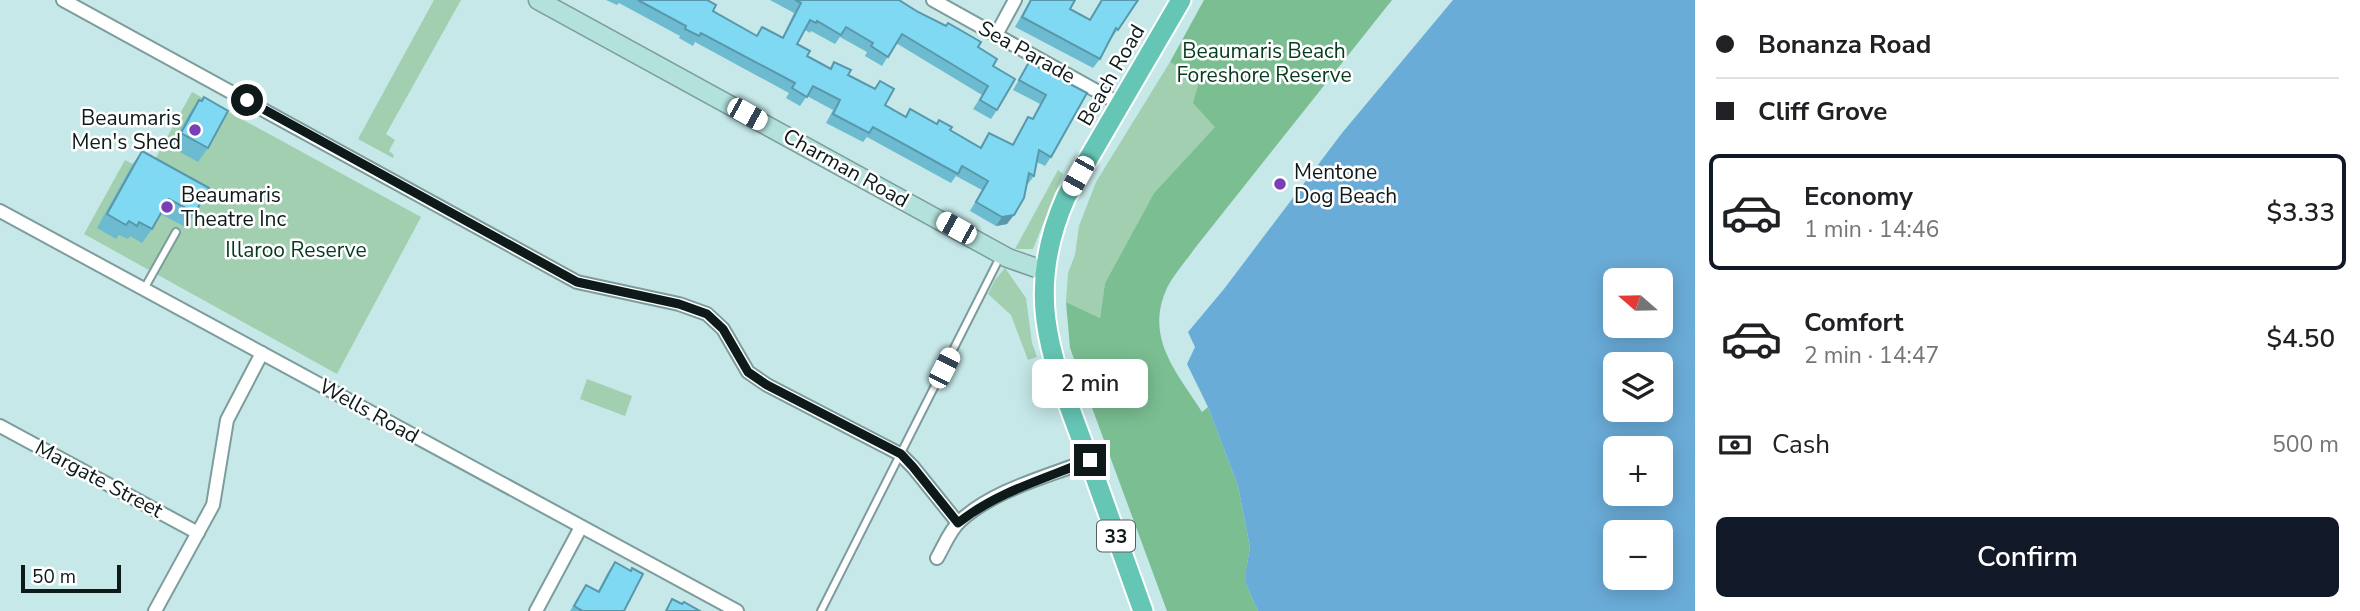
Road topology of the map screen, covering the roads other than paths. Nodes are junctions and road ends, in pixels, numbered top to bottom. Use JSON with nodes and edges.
{"nodes":[{"id":1,"x":63,"y":0,"type":"edge"},
{"id":2,"x":538,"y":0,"type":"edge"},
{"id":3,"x":933,"y":0,"type":"edge"},
{"id":4,"x":1016,"y":0,"type":"edge"},
{"id":5,"x":1181,"y":0,"type":"edge"},
{"id":6,"x":996,"y":35,"type":"junction"},
{"id":7,"x":1120,"y":104,"type":"junction"},
{"id":8,"x":0,"y":211,"type":"edge"},
{"id":9,"x":176,"y":233,"type":"dead end"},
{"id":10,"x":1001,"y":254,"type":"junction"},
{"id":11,"x":1045,"y":271,"type":"junction"},
{"id":12,"x":144,"y":289,"type":"junction"},
{"id":13,"x":262,"y":353,"type":"junction"},
{"id":14,"x":0,"y":426,"type":"edge"},
{"id":15,"x":901,"y":454,"type":"junction"},
{"id":16,"x":1090,"y":460,"type":"junction"},
{"id":17,"x":958,"y":523,"type":"junction"},
{"id":18,"x":581,"y":527,"type":"junction"},
{"id":19,"x":198,"y":533,"type":"junction"},
{"id":20,"x":937,"y":558,"type":"dead end"},
{"id":21,"x":155,"y":611,"type":"edge"},
{"id":22,"x":536,"y":611,"type":"edge"},
{"id":23,"x":737,"y":611,"type":"edge"},
{"id":24,"x":821,"y":611,"type":"edge"},
{"id":25,"x":1143,"y":611,"type":"edge"}],
"edges":[{"from":1,"to":15,"type":"street"},
{"from":2,"to":10,"type":"main road","name":"Charman Road"},
{"from":3,"to":6,"type":"street","name":"Sea Parade"},
{"from":4,"to":6,"type":"street"},
{"from":5,"to":7,"type":"main road","name":"Beach Road","number":"33"},
{"from":6,"to":7,"type":"street","name":"Sea Parade"},
{"from":7,"to":11,"type":"main road","name":"Beach Road","number":"33"},
{"from":8,"to":12,"type":"street","name":"Wells Road"},
{"from":9,"to":12,"type":"lane"},
{"from":10,"to":11,"type":"main road","name":"Charman Road"},
{"from":10,"to":15,"type":"lane"},
{"from":11,"to":16,"type":"main road","name":"Beach Road","number":"33"},
{"from":12,"to":13,"type":"street","name":"Wells Road"},
{"from":13,"to":18,"type":"street","name":"Wells Road"},
{"from":13,"to":19,"type":"street"},
{"from":14,"to":19,"type":"street","name":"Margate Street"},
{"from":15,"to":17,"type":"street"},
{"from":15,"to":24,"type":"lane"},
{"from":16,"to":17,"type":"street"},
{"from":16,"to":25,"type":"main road","name":"Beach Road","number":"33"},
{"from":17,"to":20,"type":"street"},
{"from":18,"to":22,"type":"street"},
{"from":18,"to":23,"type":"street","name":"Wells Road"},
{"from":19,"to":21,"type":"street"}]}
